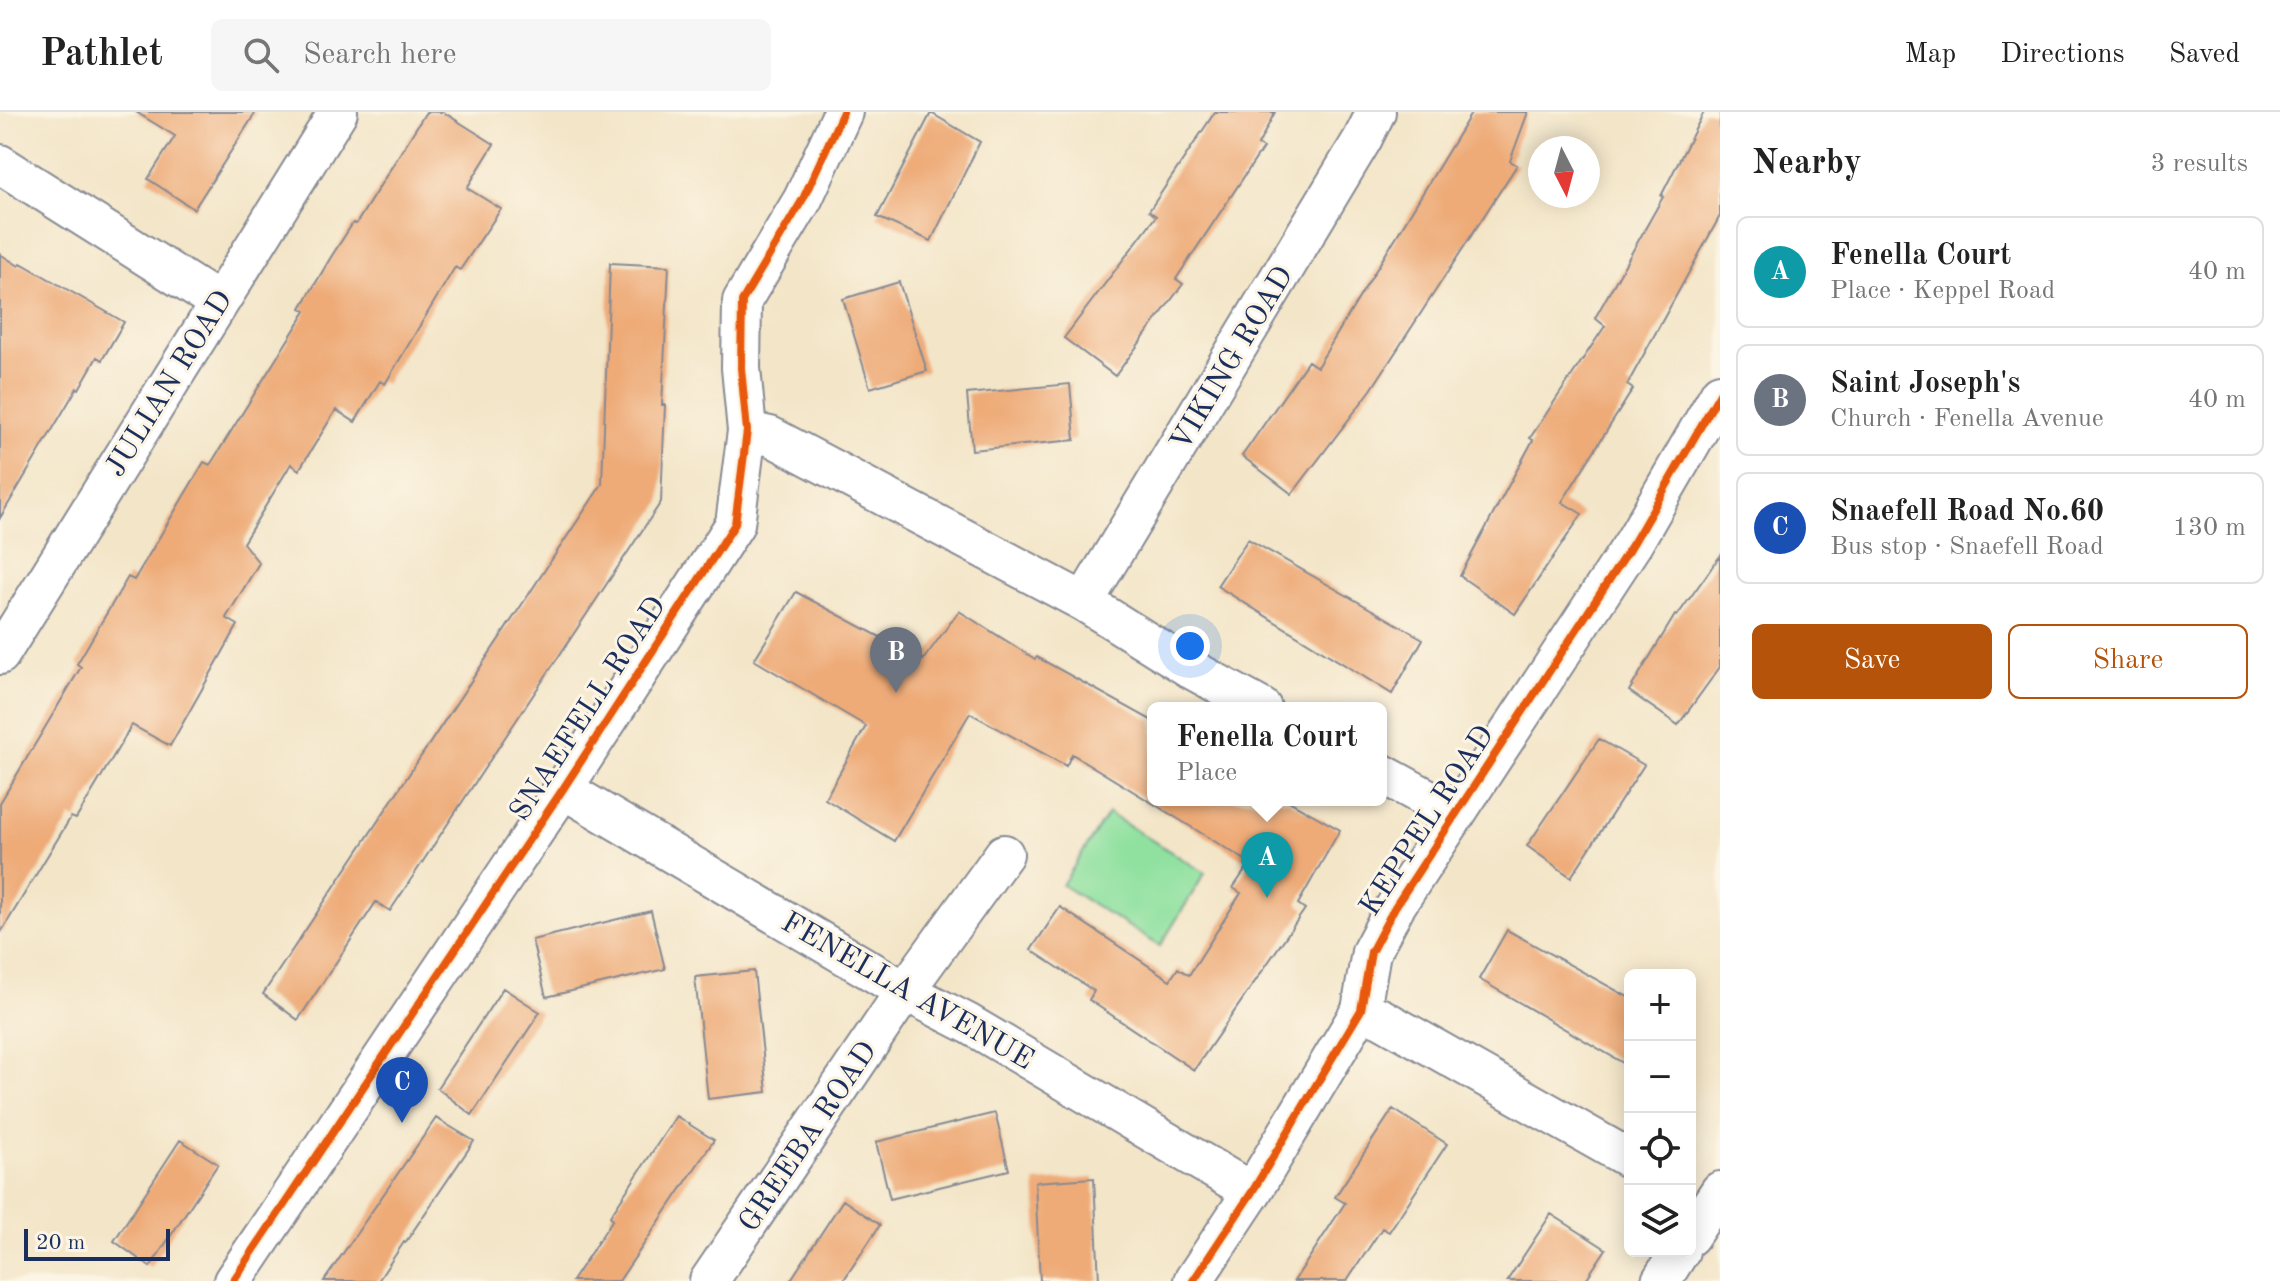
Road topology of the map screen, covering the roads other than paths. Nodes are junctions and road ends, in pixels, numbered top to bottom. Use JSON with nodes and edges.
{"nodes":[{"id":1,"x":338,"y":112,"type":"edge"},
{"id":2,"x":843,"y":112,"type":"edge"},
{"id":3,"x":1376,"y":112,"type":"edge"},
{"id":4,"x":0,"y":164,"type":"edge"},
{"id":5,"x":218,"y":302,"type":"junction"},
{"id":6,"x":1720,"y":393,"type":"edge"},
{"id":7,"x":747,"y":431,"type":"junction"},
{"id":8,"x":1084,"y":602,"type":"junction"},
{"id":9,"x":0,"y":655,"type":"edge"},
{"id":10,"x":1251,"y":702,"type":"edge"},
{"id":11,"x":1387,"y":776,"type":"edge"},
{"id":12,"x":563,"y":789,"type":"junction"},
{"id":13,"x":1456,"y":814,"type":"junction"},
{"id":14,"x":1004,"y":854,"type":"dead end"},
{"id":15,"x":905,"y":991,"type":"junction"},
{"id":16,"x":1361,"y":1010,"type":"junction"},
{"id":17,"x":1624,"y":1156,"type":"edge"},
{"id":18,"x":1252,"y":1192,"type":"junction"},
{"id":19,"x":1676,"y":1257,"type":"edge"},
{"id":20,"x":233,"y":1281,"type":"edge"},
{"id":21,"x":709,"y":1281,"type":"edge"},
{"id":22,"x":1193,"y":1281,"type":"edge"},
{"id":23,"x":1661,"y":1281,"type":"edge"}],
"edges":[{"from":1,"to":5,"type":"street","name":"JULIAN ROAD"},
{"from":2,"to":7,"type":"street","name":"SNAEFELL ROAD"},
{"from":3,"to":8,"type":"street","name":"VIKING ROAD"},
{"from":4,"to":5,"type":"street"},
{"from":5,"to":9,"type":"street","name":"JULIAN ROAD"},
{"from":6,"to":13,"type":"street","name":"KEPPEL ROAD"},
{"from":7,"to":8,"type":"street"},
{"from":7,"to":12,"type":"street","name":"SNAEFELL ROAD"},
{"from":8,"to":10,"type":"street"},
{"from":11,"to":13,"type":"street"},
{"from":12,"to":15,"type":"street","name":"FENELLA AVENUE"},
{"from":12,"to":20,"type":"street","name":"SNAEFELL ROAD"},
{"from":13,"to":16,"type":"street","name":"KEPPEL ROAD"},
{"from":14,"to":15,"type":"street","name":"GREEBA ROAD"},
{"from":15,"to":18,"type":"street","name":"FENELLA AVENUE"},
{"from":15,"to":21,"type":"street","name":"GREEBA ROAD"},
{"from":16,"to":17,"type":"street"},
{"from":16,"to":18,"type":"street","name":"KEPPEL ROAD"},
{"from":18,"to":22,"type":"street","name":"KEPPEL ROAD"},
{"from":19,"to":23,"type":"street"}]}
